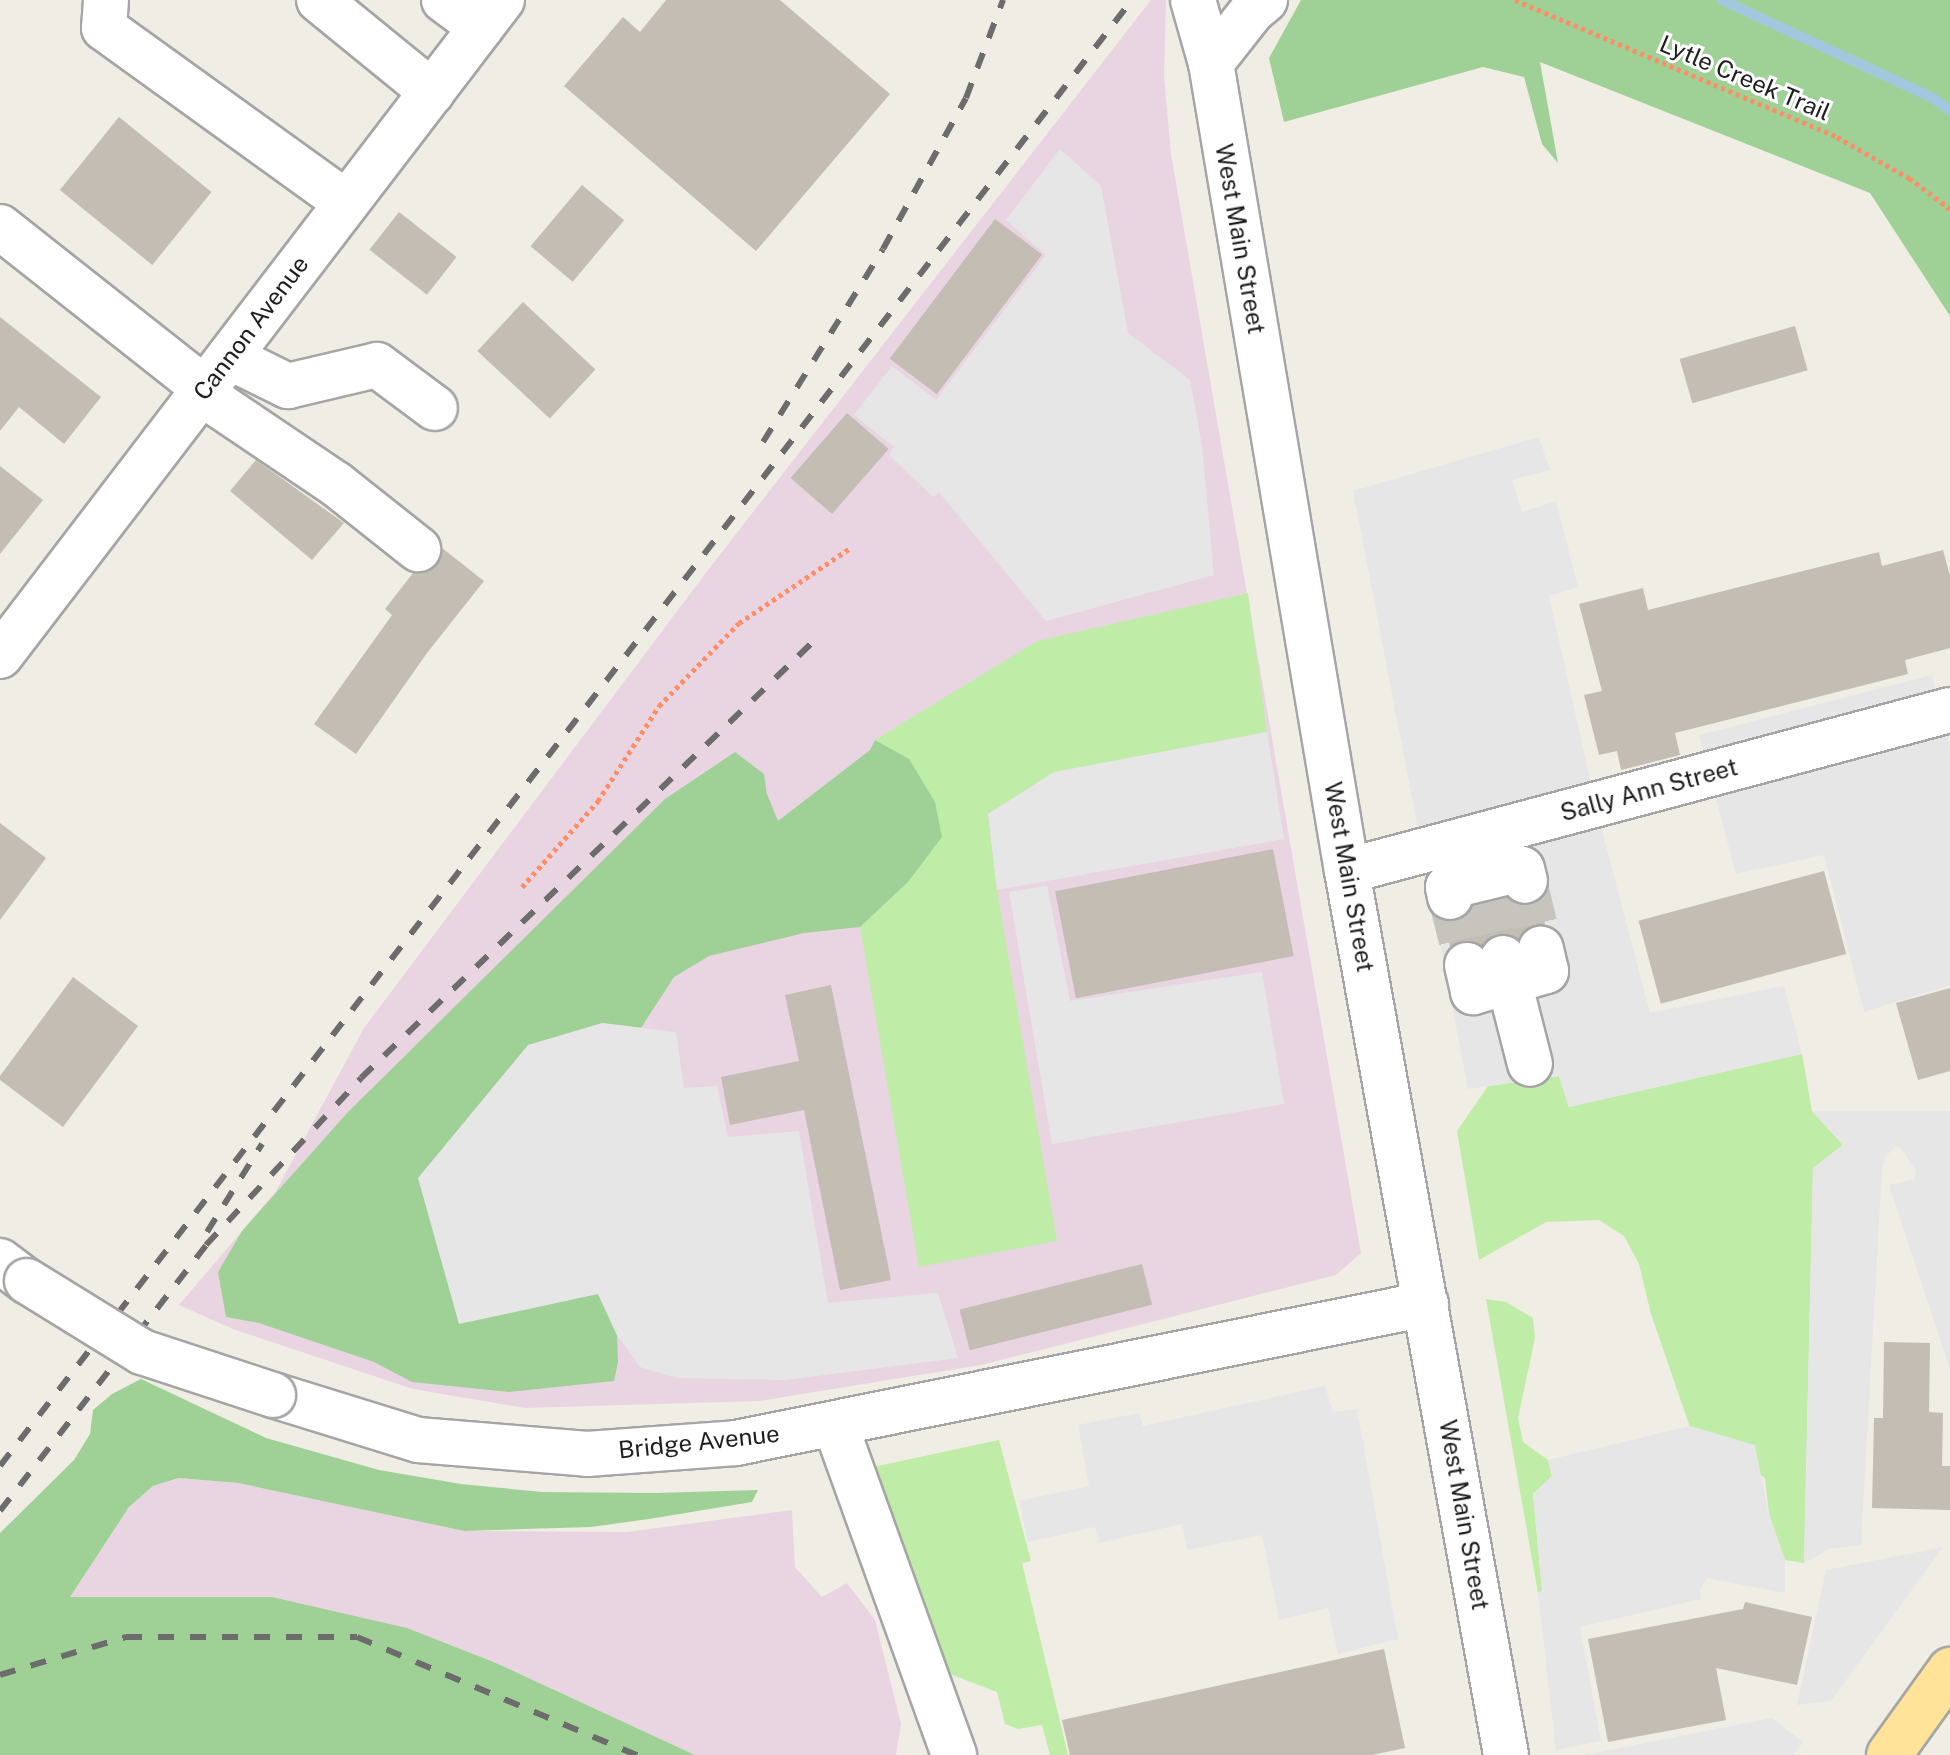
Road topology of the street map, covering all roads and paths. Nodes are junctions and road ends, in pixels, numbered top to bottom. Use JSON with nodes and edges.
{"nodes":[{"id":1,"x":106,"y":0,"type":"edge"},
{"id":2,"x":319,"y":0,"type":"edge"},
{"id":3,"x":444,"y":0,"type":"edge"},
{"id":4,"x":1193,"y":0,"type":"edge"},
{"id":5,"x":1265,"y":0,"type":"edge"},
{"id":6,"x":1515,"y":0,"type":"edge"},
{"id":7,"x":492,"y":14,"type":"edge"},
{"id":8,"x":1211,"y":63,"type":"junction"},
{"id":9,"x":432,"y":92,"type":"junction"},
{"id":10,"x":347,"y":203,"type":"junction"},
{"id":11,"x":1950,"y":209,"type":"edge"},
{"id":12,"x":0,"y":227,"type":"edge"},
{"id":13,"x":212,"y":379,"type":"junction"},
{"id":14,"x":435,"y":408,"type":"dead end"},
{"id":15,"x":850,"y":548,"type":"dead end"},
{"id":16,"x":418,"y":549,"type":"dead end"},
{"id":17,"x":0,"y":656,"type":"edge"},
{"id":18,"x":1950,"y":710,"type":"edge"},
{"id":19,"x":1347,"y":871,"type":"junction"},
{"id":20,"x":522,"y":887,"type":"dead end"},
{"id":21,"x":1505,"y":963,"type":"tunnel mouth"},
{"id":22,"x":1530,"y":1064,"type":"dead end"},
{"id":23,"x":13,"y":1271,"type":"edge"},
{"id":24,"x":1426,"y":1304,"type":"junction"},
{"id":25,"x":835,"y":1424,"type":"junction"},
{"id":26,"x":1950,"y":1670,"type":"edge"},
{"id":27,"x":1494,"y":1753,"type":"edge"},
{"id":28,"x":954,"y":1755,"type":"edge"},
{"id":29,"x":1889,"y":1755,"type":"edge"}],
"edges":[{"from":1,"to":10,"type":"street"},
{"from":2,"to":9,"type":"street"},
{"from":3,"to":7,"type":"street"},
{"from":4,"to":8,"type":"street","name":"West Main Street"},
{"from":5,"to":8,"type":"street"},
{"from":6,"to":11,"type":"path","name":"Lytle Creek Trail"},
{"from":7,"to":9,"type":"street","name":"Cannon Avenue"},
{"from":8,"to":19,"type":"street","name":"West Main Street"},
{"from":9,"to":10,"type":"street","name":"Cannon Avenue"},
{"from":10,"to":13,"type":"street","name":"Cannon Avenue"},
{"from":12,"to":13,"type":"street"},
{"from":13,"to":14,"type":"street"},
{"from":13,"to":16,"type":"street"},
{"from":13,"to":17,"type":"street","name":"Cannon Avenue"},
{"from":15,"to":20,"type":"path"},
{"from":18,"to":19,"type":"street","name":"Sally Ann Street"},
{"from":19,"to":24,"type":"street","name":"West Main Street"},
{"from":21,"to":22,"type":"street"},
{"from":23,"to":25,"type":"street","name":"Bridge Avenue","bridge":true},
{"from":24,"to":25,"type":"street","name":"Bridge Avenue"},
{"from":24,"to":27,"type":"street","name":"West Main Street"},
{"from":25,"to":28,"type":"street"},
{"from":26,"to":29,"type":"main road"}]}
